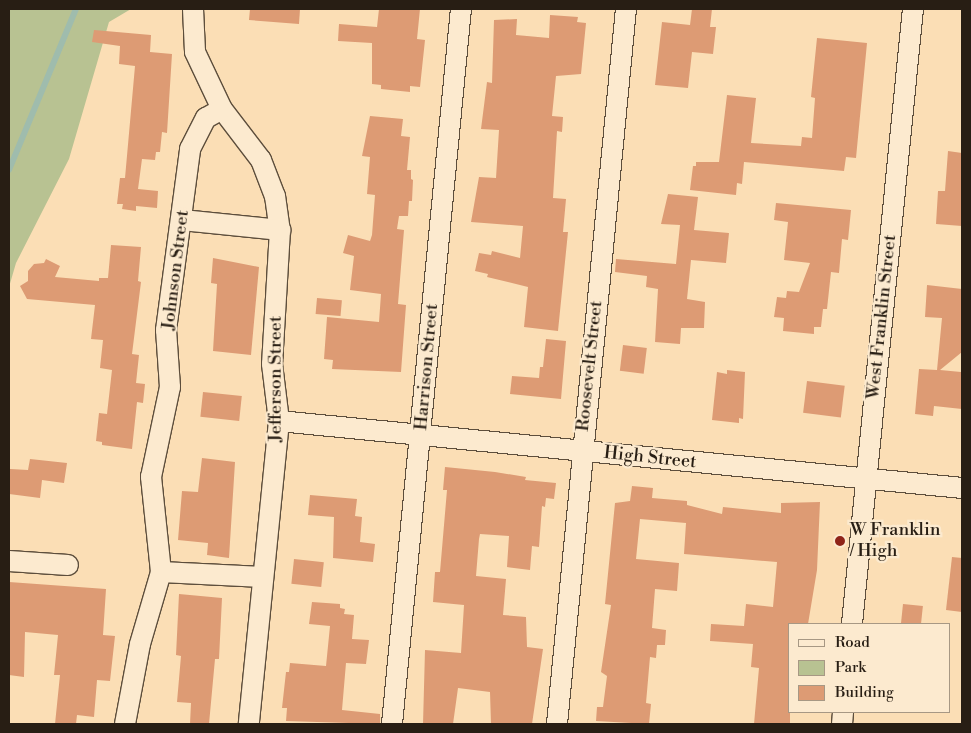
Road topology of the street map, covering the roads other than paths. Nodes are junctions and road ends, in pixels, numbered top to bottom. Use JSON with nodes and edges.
{"nodes":[{"id":1,"x":194,"y":9,"type":"edge"},
{"id":2,"x":461,"y":9,"type":"edge"},
{"id":3,"x":626,"y":9,"type":"edge"},
{"id":4,"x":913,"y":9,"type":"edge"},
{"id":5,"x":222,"y":109,"type":"junction"},
{"id":6,"x":182,"y":220,"type":"junction"},
{"id":7,"x":280,"y":230,"type":"junction"},
{"id":8,"x":279,"y":421,"type":"junction"},
{"id":9,"x":420,"y":435,"type":"junction"},
{"id":10,"x":582,"y":451,"type":"junction"},
{"id":11,"x":866,"y":479,"type":"junction"},
{"id":12,"x":962,"y":488,"type":"edge"},
{"id":13,"x":9,"y":561,"type":"edge"},
{"id":14,"x":68,"y":565,"type":"dead end"},
{"id":15,"x":161,"y":572,"type":"junction"},
{"id":16,"x":263,"y":577,"type":"junction"},
{"id":17,"x":852,"y":623,"type":"edge"},
{"id":18,"x":125,"y":724,"type":"edge"},
{"id":19,"x":249,"y":724,"type":"edge"},
{"id":20,"x":392,"y":724,"type":"edge"},
{"id":21,"x":557,"y":724,"type":"edge"}],
"edges":[{"from":1,"to":5,"type":"street"},
{"from":2,"to":9,"type":"street","name":"Harrison Street"},
{"from":3,"to":10,"type":"street","name":"Roosevelt Street"},
{"from":4,"to":11,"type":"street","name":"West Franklin Street"},
{"from":5,"to":6,"type":"street","name":"Johnson Street"},
{"from":5,"to":7,"type":"street","name":"Jefferson Street"},
{"from":6,"to":7,"type":"street"},
{"from":6,"to":15,"type":"street","name":"Johnson Street"},
{"from":7,"to":8,"type":"street","name":"Jefferson Street"},
{"from":8,"to":9,"type":"street","name":"High Street"},
{"from":8,"to":16,"type":"street","name":"Jefferson Street"},
{"from":9,"to":10,"type":"street","name":"High Street"},
{"from":9,"to":20,"type":"street","name":"Harrison Street"},
{"from":10,"to":11,"type":"street","name":"High Street"},
{"from":10,"to":21,"type":"street","name":"Roosevelt Street"},
{"from":11,"to":12,"type":"street","name":"High Street"},
{"from":11,"to":17,"type":"street","name":"West Franklin Street"},
{"from":13,"to":14,"type":"street"},
{"from":15,"to":16,"type":"street"},
{"from":15,"to":18,"type":"street","name":"Johnson Street"},
{"from":16,"to":19,"type":"street","name":"Jefferson Street"}]}
